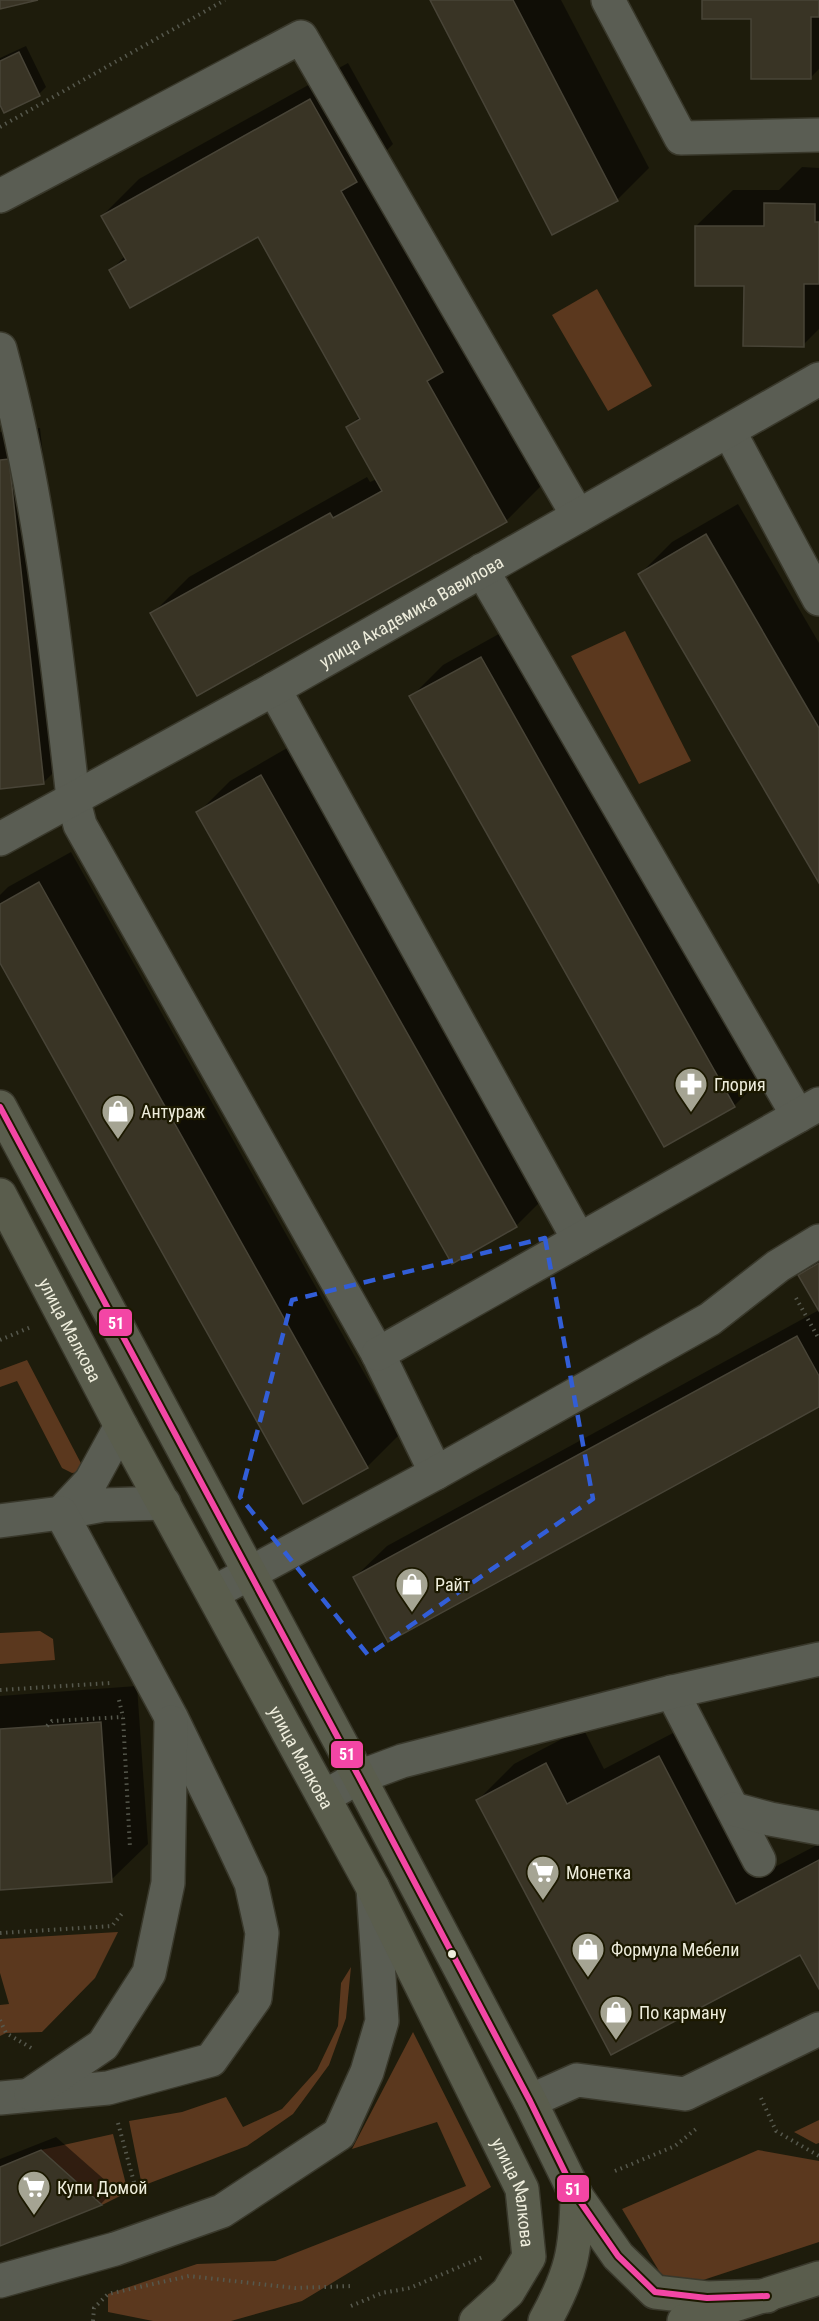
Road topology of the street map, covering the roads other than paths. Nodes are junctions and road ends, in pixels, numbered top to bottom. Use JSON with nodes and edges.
{"nodes":[{"id":1,"x":608,"y":0,"type":"edge"},
{"id":2,"x":819,"y":135,"type":"edge"},
{"id":3,"x":0,"y":196,"type":"edge"},
{"id":4,"x":0,"y":349,"type":"edge"},
{"id":5,"x":819,"y":379,"type":"edge"},
{"id":6,"x":729,"y":431,"type":"junction"},
{"id":7,"x":578,"y":516,"type":"junction"},
{"id":8,"x":482,"y":570,"type":"junction"},
{"id":9,"x":819,"y":599,"type":"edge"},
{"id":10,"x":274,"y":689,"type":"junction"},
{"id":11,"x":73,"y":798,"type":"junction"},
{"id":12,"x":0,"y":839,"type":"edge"},
{"id":13,"x":0,"y":1107,"type":"edge"},
{"id":14,"x":809,"y":1110,"type":"edge"},
{"id":15,"x":0,"y":1195,"type":"edge"},
{"id":16,"x":579,"y":1240,"type":"junction"},
{"id":17,"x":819,"y":1241,"type":"edge"},
{"id":18,"x":378,"y":1354,"type":"junction"},
{"id":19,"x":121,"y":1426,"type":"junction"},
{"id":20,"x":436,"y":1473,"type":"junction"},
{"id":21,"x":164,"y":1503,"type":"junction"},
{"id":22,"x":61,"y":1513,"type":"junction"},
{"id":23,"x":0,"y":1521,"type":"edge"},
{"id":24,"x":248,"y":1573,"type":"junction"},
{"id":25,"x":213,"y":1593,"type":"junction"},
{"id":26,"x":819,"y":1659,"type":"edge"},
{"id":27,"x":672,"y":1692,"type":"junction"},
{"id":28,"x":171,"y":1717,"type":"junction"},
{"id":29,"x":359,"y":1777,"type":"junction"},
{"id":30,"x":324,"y":1797,"type":"junction"},
{"id":31,"x":733,"y":1809,"type":"junction"},
{"id":32,"x":819,"y":1828,"type":"edge"},
{"id":33,"x":759,"y":1860,"type":"dead end"},
{"id":34,"x":373,"y":1888,"type":"junction"},
{"id":35,"x":819,"y":2029,"type":"edge"},
{"id":36,"x":15,"y":2096,"type":"edge"},
{"id":37,"x":530,"y":2101,"type":"junction"},
{"id":38,"x":577,"y":2197,"type":"junction"},
{"id":39,"x":819,"y":2278,"type":"edge"},
{"id":40,"x":0,"y":2281,"type":"edge"},
{"id":41,"x":767,"y":2296,"type":"junction"},
{"id":42,"x":476,"y":2321,"type":"edge"},
{"id":43,"x":545,"y":2321,"type":"edge"},
{"id":44,"x":684,"y":2321,"type":"edge"}],
"edges":[{"from":1,"to":2,"type":"street"},
{"from":3,"to":7,"type":"street"},
{"from":4,"to":11,"type":"street"},
{"from":5,"to":6,"type":"street","name":"улица Академика Вавилова"},
{"from":6,"to":7,"type":"street","name":"улица Академика Вавилова"},
{"from":6,"to":9,"type":"street"},
{"from":7,"to":8,"type":"street","name":"улица Академика Вавилова"},
{"from":8,"to":10,"type":"street","name":"улица Академика Вавилова"},
{"from":8,"to":14,"type":"street"},
{"from":10,"to":11,"type":"street","name":"улица Академика Вавилова"},
{"from":10,"to":16,"type":"street"},
{"from":11,"to":12,"type":"street","name":"улица Академика Вавилова"},
{"from":11,"to":18,"type":"street"},
{"from":13,"to":24,"type":"main road"},
{"from":14,"to":16,"type":"street"},
{"from":15,"to":19,"type":"main road","name":"улица Малкова"},
{"from":16,"to":18,"type":"street"},
{"from":17,"to":20,"type":"street"},
{"from":18,"to":20,"type":"street"},
{"from":19,"to":21,"type":"main road","name":"улица Малкова"},
{"from":19,"to":22,"type":"street"},
{"from":20,"to":24,"type":"street"},
{"from":21,"to":22,"type":"street"},
{"from":21,"to":25,"type":"main road","name":"улица Малкова"},
{"from":22,"to":23,"type":"street"},
{"from":22,"to":28,"type":"street"},
{"from":24,"to":25,"type":"street"},
{"from":24,"to":29,"type":"main road"},
{"from":25,"to":30,"type":"main road","name":"улица Малкова"},
{"from":26,"to":27,"type":"street"},
{"from":27,"to":29,"type":"street"},
{"from":27,"to":31,"type":"street"},
{"from":28,"to":36,"type":"street"},
{"from":28,"to":36,"type":"street"},
{"from":29,"to":30,"type":"street"},
{"from":29,"to":37,"type":"main road"},
{"from":30,"to":34,"type":"main road","name":"улица Малкова"},
{"from":31,"to":32,"type":"street"},
{"from":31,"to":33,"type":"street"},
{"from":34,"to":40,"type":"street"},
{"from":34,"to":42,"type":"main road","name":"улица Малкова"},
{"from":35,"to":37,"type":"street"},
{"from":37,"to":38,"type":"main road"},
{"from":38,"to":41,"type":"main road"},
{"from":38,"to":43,"type":"main road"},
{"from":39,"to":41,"type":"main road"},
{"from":41,"to":44,"type":"main road"}]}
